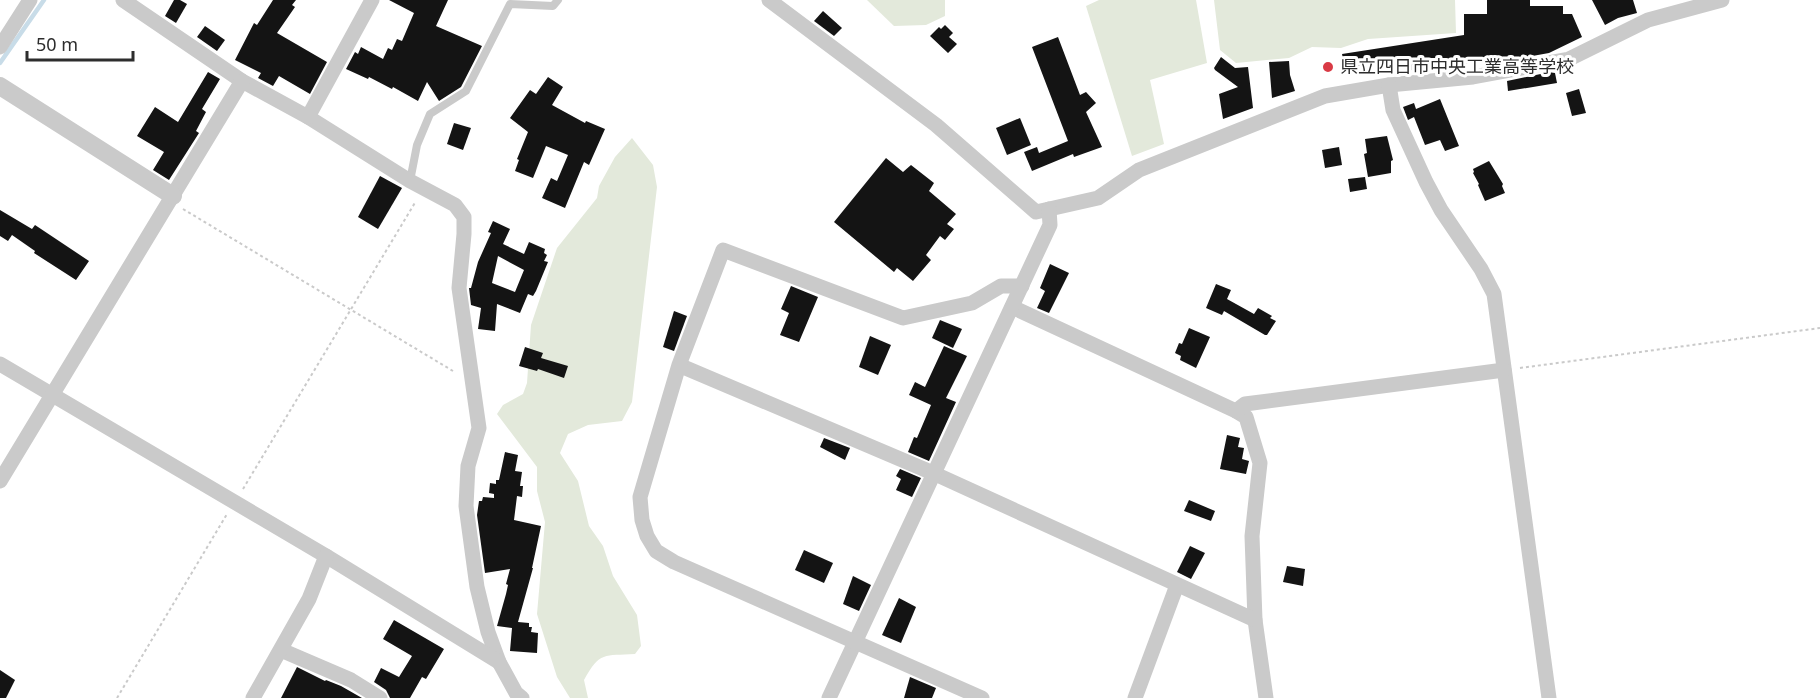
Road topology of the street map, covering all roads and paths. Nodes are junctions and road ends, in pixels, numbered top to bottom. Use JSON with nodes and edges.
{"nodes":[{"id":1,"x":30,"y":0,"type":"edge"},
{"id":2,"x":123,"y":0,"type":"edge"},
{"id":3,"x":372,"y":0,"type":"edge"},
{"id":4,"x":558,"y":0,"type":"edge"},
{"id":5,"x":769,"y":0,"type":"edge"},
{"id":6,"x":1722,"y":0,"type":"edge"},
{"id":7,"x":0,"y":47,"type":"edge"},
{"id":8,"x":242,"y":81,"type":"junction"},
{"id":9,"x":1389,"y":85,"type":"junction"},
{"id":10,"x":0,"y":86,"type":"edge"},
{"id":11,"x":308,"y":117,"type":"junction"},
{"id":12,"x":417,"y":185,"type":"junction"},
{"id":13,"x":172,"y":199,"type":"junction"},
{"id":14,"x":1049,"y":209,"type":"junction"},
{"id":15,"x":1022,"y":286,"type":"junction"},
{"id":16,"x":1012,"y":307,"type":"junction"},
{"id":17,"x":351,"y":310,"type":"junction"},
{"id":18,"x":1820,"y":328,"type":"edge"},
{"id":19,"x":0,"y":363,"type":"edge"},
{"id":20,"x":681,"y":366,"type":"junction"},
{"id":21,"x":1504,"y":370,"type":"junction"},
{"id":22,"x":453,"y":371,"type":"dead end"},
{"id":23,"x":53,"y":394,"type":"junction"},
{"id":24,"x":1236,"y":411,"type":"junction"},
{"id":25,"x":933,"y":473,"type":"junction"},
{"id":26,"x":0,"y":481,"type":"edge"},
{"id":27,"x":235,"y":502,"type":"junction"},
{"id":28,"x":327,"y":556,"type":"junction"},
{"id":29,"x":1177,"y":585,"type":"junction"},
{"id":30,"x":1255,"y":620,"type":"junction"},
{"id":31,"x":855,"y":640,"type":"junction"},
{"id":32,"x":281,"y":650,"type":"junction"},
{"id":33,"x":499,"y":662,"type":"junction"},
{"id":34,"x":117,"y":698,"type":"edge"},
{"id":35,"x":253,"y":698,"type":"edge"},
{"id":36,"x":380,"y":698,"type":"edge"},
{"id":37,"x":522,"y":698,"type":"edge"},
{"id":38,"x":829,"y":698,"type":"edge"},
{"id":39,"x":982,"y":698,"type":"edge"},
{"id":40,"x":1135,"y":698,"type":"edge"},
{"id":41,"x":1266,"y":698,"type":"edge"},
{"id":42,"x":1549,"y":698,"type":"edge"}],
"edges":[{"from":1,"to":7,"type":"street"},
{"from":2,"to":8,"type":"street"},
{"from":3,"to":11,"type":"street"},
{"from":4,"to":12,"type":"lane"},
{"from":5,"to":14,"type":"street"},
{"from":6,"to":9,"type":"street"},
{"from":8,"to":11,"type":"street"},
{"from":8,"to":13,"type":"street"},
{"from":9,"to":14,"type":"street"},
{"from":9,"to":21,"type":"street"},
{"from":10,"to":13,"type":"street"},
{"from":11,"to":12,"type":"street"},
{"from":12,"to":17,"type":"path"},
{"from":12,"to":33,"type":"street"},
{"from":13,"to":17,"type":"path"},
{"from":13,"to":23,"type":"street"},
{"from":14,"to":15,"type":"street"},
{"from":15,"to":16,"type":"street"},
{"from":15,"to":20,"type":"street"},
{"from":16,"to":24,"type":"street"},
{"from":16,"to":25,"type":"street"},
{"from":17,"to":22,"type":"path"},
{"from":17,"to":27,"type":"path"},
{"from":18,"to":21,"type":"path"},
{"from":19,"to":23,"type":"street"},
{"from":20,"to":25,"type":"street"},
{"from":20,"to":31,"type":"street"},
{"from":21,"to":24,"type":"street"},
{"from":21,"to":42,"type":"street"},
{"from":23,"to":26,"type":"street"},
{"from":23,"to":27,"type":"street"},
{"from":24,"to":30,"type":"street"},
{"from":25,"to":29,"type":"street"},
{"from":25,"to":31,"type":"street"},
{"from":27,"to":28,"type":"street"},
{"from":27,"to":34,"type":"path"},
{"from":28,"to":32,"type":"street"},
{"from":28,"to":33,"type":"street"},
{"from":29,"to":30,"type":"street"},
{"from":29,"to":40,"type":"street"},
{"from":30,"to":41,"type":"street"},
{"from":31,"to":38,"type":"street"},
{"from":31,"to":39,"type":"street"},
{"from":32,"to":35,"type":"street"},
{"from":32,"to":36,"type":"street"},
{"from":33,"to":37,"type":"street"}]}
